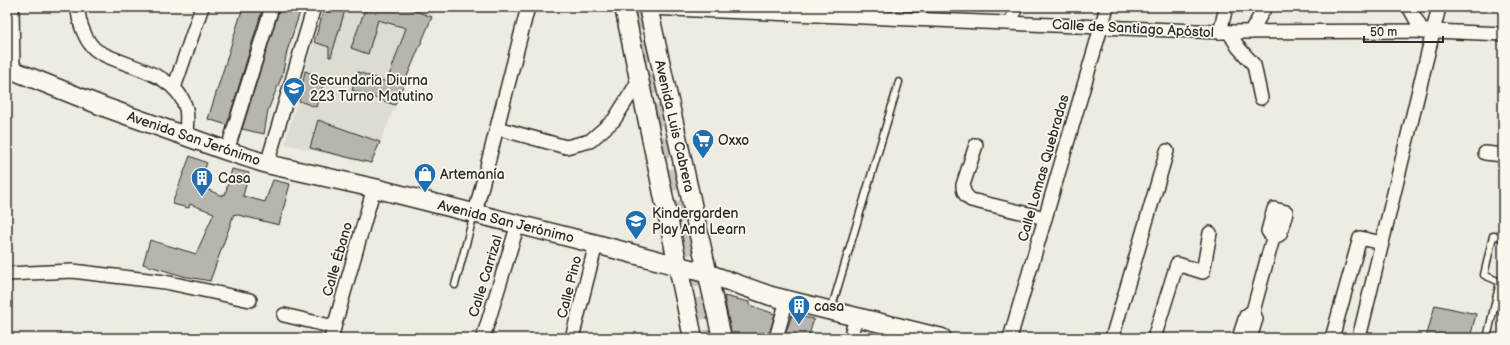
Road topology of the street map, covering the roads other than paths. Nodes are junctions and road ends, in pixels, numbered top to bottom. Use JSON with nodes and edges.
{"nodes":[{"id":1,"x":12,"y":7,"type":"edge"},
{"id":2,"x":78,"y":7,"type":"edge"},
{"id":3,"x":202,"y":7,"type":"edge"},
{"id":4,"x":272,"y":7,"type":"edge"},
{"id":5,"x":314,"y":7,"type":"edge"},
{"id":6,"x":528,"y":7,"type":"edge"},
{"id":7,"x":624,"y":7,"type":"edge"},
{"id":8,"x":646,"y":7,"type":"edge"},
{"id":9,"x":1015,"y":7,"type":"edge"},
{"id":10,"x":1107,"y":7,"type":"edge"},
{"id":11,"x":1226,"y":7,"type":"edge"},
{"id":12,"x":1265,"y":7,"type":"edge"},
{"id":13,"x":1408,"y":7,"type":"edge"},
{"id":14,"x":1440,"y":7,"type":"edge"},
{"id":15,"x":894,"y":12,"type":"edge"},
{"id":16,"x":1012,"y":22,"type":"junction"},
{"id":17,"x":1102,"y":26,"type":"junction"},
{"id":18,"x":1224,"y":32,"type":"junction"},
{"id":19,"x":1250,"y":32,"type":"junction"},
{"id":20,"x":1428,"y":32,"type":"junction"},
{"id":21,"x":1503,"y":34,"type":"edge"},
{"id":22,"x":10,"y":69,"type":"edge"},
{"id":23,"x":640,"y":79,"type":"junction"},
{"id":24,"x":899,"y":82,"type":"dead end"},
{"id":25,"x":174,"y":88,"type":"junction"},
{"id":26,"x":1260,"y":98,"type":"dead end"},
{"id":27,"x":497,"y":128,"type":"junction"},
{"id":28,"x":186,"y":136,"type":"junction"},
{"id":29,"x":976,"y":145,"type":"dead end"},
{"id":30,"x":227,"y":151,"type":"junction"},
{"id":31,"x":1167,"y":151,"type":"dead end"},
{"id":32,"x":1485,"y":152,"type":"dead end"},
{"id":33,"x":1503,"y":155,"type":"edge"},
{"id":34,"x":267,"y":164,"type":"junction"},
{"id":35,"x":374,"y":188,"type":"junction"},
{"id":36,"x":475,"y":213,"type":"junction"},
{"id":37,"x":1045,"y":218,"type":"junction"},
{"id":38,"x":518,"y":224,"type":"junction"},
{"id":39,"x":1210,"y":233,"type":"dead end"},
{"id":40,"x":1503,"y":237,"type":"edge"},
{"id":41,"x":1273,"y":238,"type":"dead end"},
{"id":42,"x":701,"y":240,"type":"junction"},
{"id":43,"x":673,"y":242,"type":"junction"},
{"id":44,"x":1382,"y":243,"type":"junction"},
{"id":45,"x":596,"y":244,"type":"junction"},
{"id":46,"x":678,"y":266,"type":"junction"},
{"id":47,"x":7,"y":274,"type":"edge"},
{"id":48,"x":709,"y":274,"type":"junction"},
{"id":49,"x":456,"y":285,"type":"dead end"},
{"id":50,"x":250,"y":300,"type":"dead end"},
{"id":51,"x":787,"y":300,"type":"junction"},
{"id":52,"x":831,"y":311,"type":"junction"},
{"id":53,"x":1253,"y":311,"type":"junction"},
{"id":54,"x":284,"y":315,"type":"dead end"},
{"id":55,"x":856,"y":318,"type":"junction"},
{"id":56,"x":893,"y":332,"type":"edge"},
{"id":57,"x":333,"y":333,"type":"edge"},
{"id":58,"x":721,"y":333,"type":"edge"},
{"id":59,"x":692,"y":336,"type":"edge"},
{"id":60,"x":483,"y":338,"type":"edge"},
{"id":61,"x":572,"y":338,"type":"edge"},
{"id":62,"x":776,"y":338,"type":"edge"},
{"id":63,"x":850,"y":338,"type":"edge"},
{"id":64,"x":942,"y":338,"type":"edge"},
{"id":65,"x":1010,"y":338,"type":"edge"},
{"id":66,"x":1112,"y":338,"type":"edge"},
{"id":67,"x":1154,"y":338,"type":"edge"},
{"id":68,"x":1239,"y":338,"type":"edge"},
{"id":69,"x":1250,"y":338,"type":"edge"},
{"id":70,"x":1332,"y":338,"type":"edge"},
{"id":71,"x":1359,"y":338,"type":"edge"},
{"id":72,"x":1487,"y":338,"type":"edge"}],
"edges":[{"from":1,"to":22,"type":"street"},
{"from":2,"to":25,"type":"street"},
{"from":3,"to":25,"type":"street"},
{"from":4,"to":30,"type":"street"},
{"from":5,"to":34,"type":"street"},
{"from":6,"to":27,"type":"street"},
{"from":7,"to":23,"type":"main road","name":"Avenida Luis Cabrera"},
{"from":8,"to":15,"type":"street","name":"Calle de Santiago Apóstol"},
{"from":8,"to":42,"type":"main road","name":"Avenida Luis Cabrera"},
{"from":9,"to":16,"type":"street"},
{"from":10,"to":17,"type":"street","name":"Calle Lomas Quebradas"},
{"from":11,"to":18,"type":"street"},
{"from":12,"to":19,"type":"street"},
{"from":13,"to":20,"type":"street"},
{"from":14,"to":20,"type":"street"},
{"from":15,"to":16,"type":"street","name":"Calle de Santiago Apóstol"},
{"from":16,"to":17,"type":"street","name":"Calle de Santiago Apóstol"},
{"from":17,"to":18,"type":"street","name":"Calle de Santiago Apóstol"},
{"from":17,"to":37,"type":"street","name":"Calle Lomas Quebradas"},
{"from":18,"to":19,"type":"street","name":"Calle de Santiago Apóstol"},
{"from":18,"to":26,"type":"street"},
{"from":19,"to":20,"type":"street","name":"Calle de Santiago Apóstol"},
{"from":20,"to":21,"type":"street","name":"Calle de Santiago Apóstol"},
{"from":20,"to":44,"type":"street"},
{"from":22,"to":28,"type":"main road","name":"Avenida San Jerónimo"},
{"from":23,"to":27,"type":"street"},
{"from":23,"to":43,"type":"main road","name":"Avenida Luis Cabrera"},
{"from":24,"to":52,"type":"lane"},
{"from":25,"to":28,"type":"street"},
{"from":27,"to":36,"type":"street"},
{"from":28,"to":30,"type":"main road","name":"Avenida San Jerónimo"},
{"from":29,"to":37,"type":"street"},
{"from":30,"to":34,"type":"main road","name":"Avenida San Jerónimo"},
{"from":31,"to":66,"type":"street"},
{"from":32,"to":33,"type":"street"},
{"from":34,"to":35,"type":"main road","name":"Avenida San Jerónimo"},
{"from":35,"to":36,"type":"main road","name":"Avenida San Jerónimo"},
{"from":35,"to":57,"type":"street","name":"Calle Ébano"},
{"from":36,"to":38,"type":"main road","name":"Avenida San Jerónimo"},
{"from":36,"to":49,"type":"lane"},
{"from":37,"to":65,"type":"street","name":"Calle Lomas Quebradas"},
{"from":38,"to":45,"type":"main road","name":"Avenida San Jerónimo"},
{"from":38,"to":60,"type":"street","name":"Calle Carrizal"},
{"from":39,"to":67,"type":"street"},
{"from":40,"to":72,"type":"lane"},
{"from":41,"to":53,"type":"street"},
{"from":42,"to":43,"type":"main road"},
{"from":42,"to":48,"type":"main road","name":"Avenida Luis Cabrera"},
{"from":43,"to":46,"type":"main road","name":"Avenida Luis Cabrera"},
{"from":44,"to":70,"type":"street"},
{"from":44,"to":71,"type":"street"},
{"from":45,"to":46,"type":"main road","name":"Avenida San Jerónimo"},
{"from":45,"to":61,"type":"street","name":"Calle Pino"},
{"from":46,"to":48,"type":"main road","name":"Avenida San Jerónimo"},
{"from":46,"to":59,"type":"main road","name":"Avenida Luis Cabrera"},
{"from":47,"to":50,"type":"street"},
{"from":48,"to":51,"type":"main road","name":"Avenida San Jerónimo"},
{"from":48,"to":58,"type":"main road","name":"Avenida Luis Cabrera"},
{"from":51,"to":52,"type":"main road","name":"Avenida San Jerónimo"},
{"from":51,"to":62,"type":"street"},
{"from":52,"to":55,"type":"main road","name":"Avenida San Jerónimo"},
{"from":53,"to":68,"type":"street"},
{"from":53,"to":69,"type":"street"},
{"from":54,"to":57,"type":"street"},
{"from":55,"to":56,"type":"main road","name":"Avenida San Jerónimo"},
{"from":55,"to":63,"type":"street"},
{"from":56,"to":64,"type":"main road","name":"Avenida San Jerónimo"},
{"from":58,"to":59,"type":"main road"}]}
